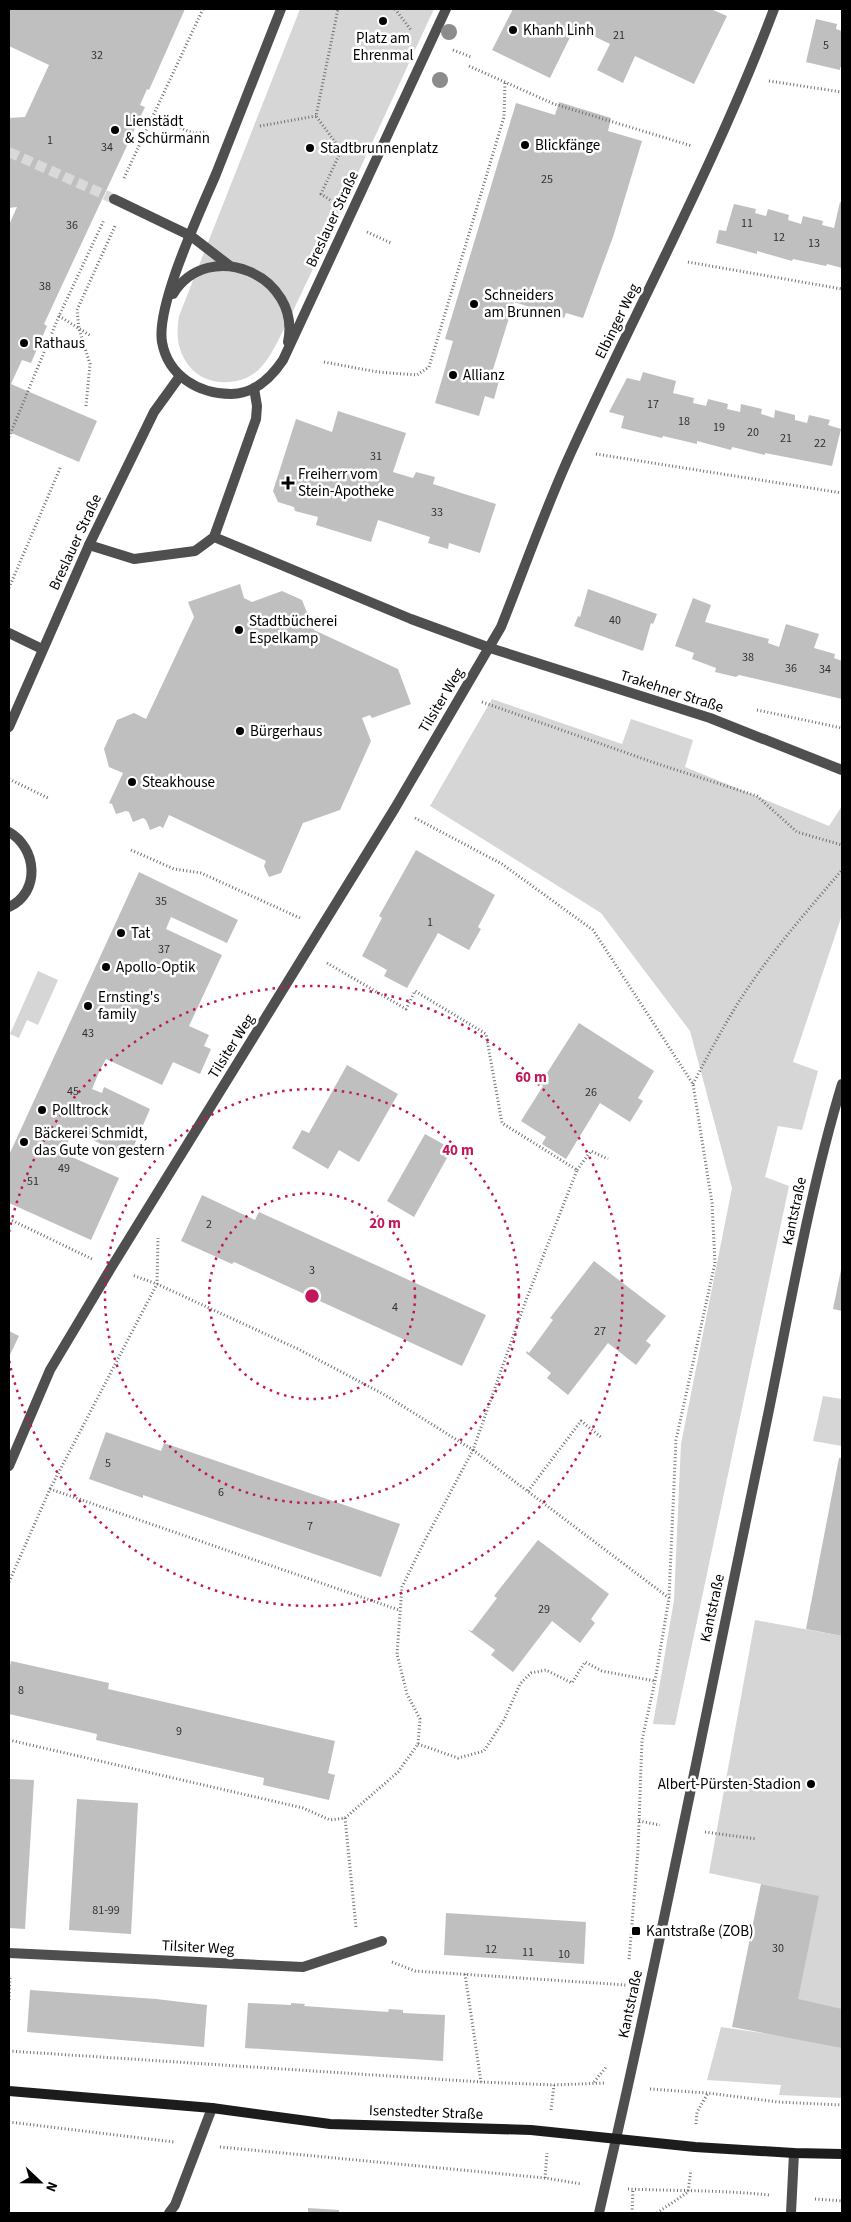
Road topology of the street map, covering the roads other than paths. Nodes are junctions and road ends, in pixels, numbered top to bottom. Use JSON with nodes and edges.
{"nodes":[{"id":1,"x":281,"y":9,"type":"edge"},
{"id":2,"x":446,"y":9,"type":"edge"},
{"id":3,"x":774,"y":9,"type":"edge"},
{"id":4,"x":114,"y":199,"type":"tunnel mouth"},
{"id":5,"x":190,"y":236,"type":"junction"},
{"id":6,"x":230,"y":266,"type":"junction"},
{"id":7,"x":166,"y":304,"type":"junction"},
{"id":8,"x":282,"y":360,"type":"junction"},
{"id":9,"x":180,"y":376,"type":"junction"},
{"id":10,"x":254,"y":388,"type":"junction"},
{"id":11,"x":214,"y":537,"type":"junction"},
{"id":12,"x":88,"y":545,"type":"junction"},
{"id":13,"x":9,"y":633,"type":"edge"},
{"id":14,"x":490,"y":648,"type":"junction"},
{"id":15,"x":42,"y":649,"type":"junction"},
{"id":16,"x":9,"y":727,"type":"edge"},
{"id":17,"x":842,"y":770,"type":"edge"},
{"id":18,"x":9,"y":832,"type":"edge"},
{"id":19,"x":9,"y":907,"type":"edge"},
{"id":20,"x":842,"y":1084,"type":"edge"},
{"id":21,"x":9,"y":1466,"type":"edge"},
{"id":22,"x":382,"y":1941,"type":"dead end"},
{"id":23,"x":9,"y":1953,"type":"edge"},
{"id":24,"x":9,"y":2091,"type":"edge"},
{"id":25,"x":212,"y":2108,"type":"junction"},
{"id":26,"x":616,"y":2139,"type":"junction"},
{"id":27,"x":794,"y":2153,"type":"junction"},
{"id":28,"x":842,"y":2154,"type":"edge"},
{"id":29,"x":169,"y":2213,"type":"edge"},
{"id":30,"x":599,"y":2213,"type":"edge"},
{"id":31,"x":792,"y":2213,"type":"edge"}],
"edges":[{"from":1,"to":5,"type":"street","name":"Breslauer Straße"},
{"from":2,"to":8,"type":"street","name":"Breslauer Straße"},
{"from":3,"to":14,"type":"street","name":"Elbinger Weg"},
{"from":4,"to":5,"type":"street"},
{"from":5,"to":6,"type":"street","name":"Breslauer Straße"},
{"from":5,"to":7,"type":"street","name":"Breslauer Straße"},
{"from":6,"to":7,"type":"street","name":"Breslauer Straße"},
{"from":6,"to":8,"type":"street","name":"Breslauer Straße"},
{"from":7,"to":9,"type":"street","name":"Breslauer Straße"},
{"from":8,"to":10,"type":"street","name":"Breslauer Straße"},
{"from":9,"to":10,"type":"street","name":"Breslauer Straße"},
{"from":9,"to":12,"type":"street","name":"Breslauer Straße"},
{"from":10,"to":11,"type":"street"},
{"from":11,"to":12,"type":"street"},
{"from":11,"to":14,"type":"street","name":"Trakehner Straße"},
{"from":12,"to":15,"type":"street","name":"Breslauer Straße"},
{"from":13,"to":15,"type":"street"},
{"from":14,"to":17,"type":"street","name":"Trakehner Straße"},
{"from":14,"to":21,"type":"street","name":"Tilsiter Weg"},
{"from":15,"to":16,"type":"street","name":"Breslauer Straße"},
{"from":18,"to":19,"type":"street"},
{"from":20,"to":26,"type":"street","name":"Kantstraße"},
{"from":22,"to":23,"type":"street","name":"Tilsiter Weg"},
{"from":24,"to":25,"type":"street","name":"Isenstedter Straße"},
{"from":25,"to":26,"type":"street","name":"Isenstedter Straße"},
{"from":25,"to":29,"type":"street"},
{"from":26,"to":27,"type":"street","name":"Isenstedter Straße"},
{"from":26,"to":30,"type":"street","name":"Kantstraße"},
{"from":27,"to":28,"type":"street","name":"Isenstedter Straße"},
{"from":27,"to":31,"type":"street"}]}
